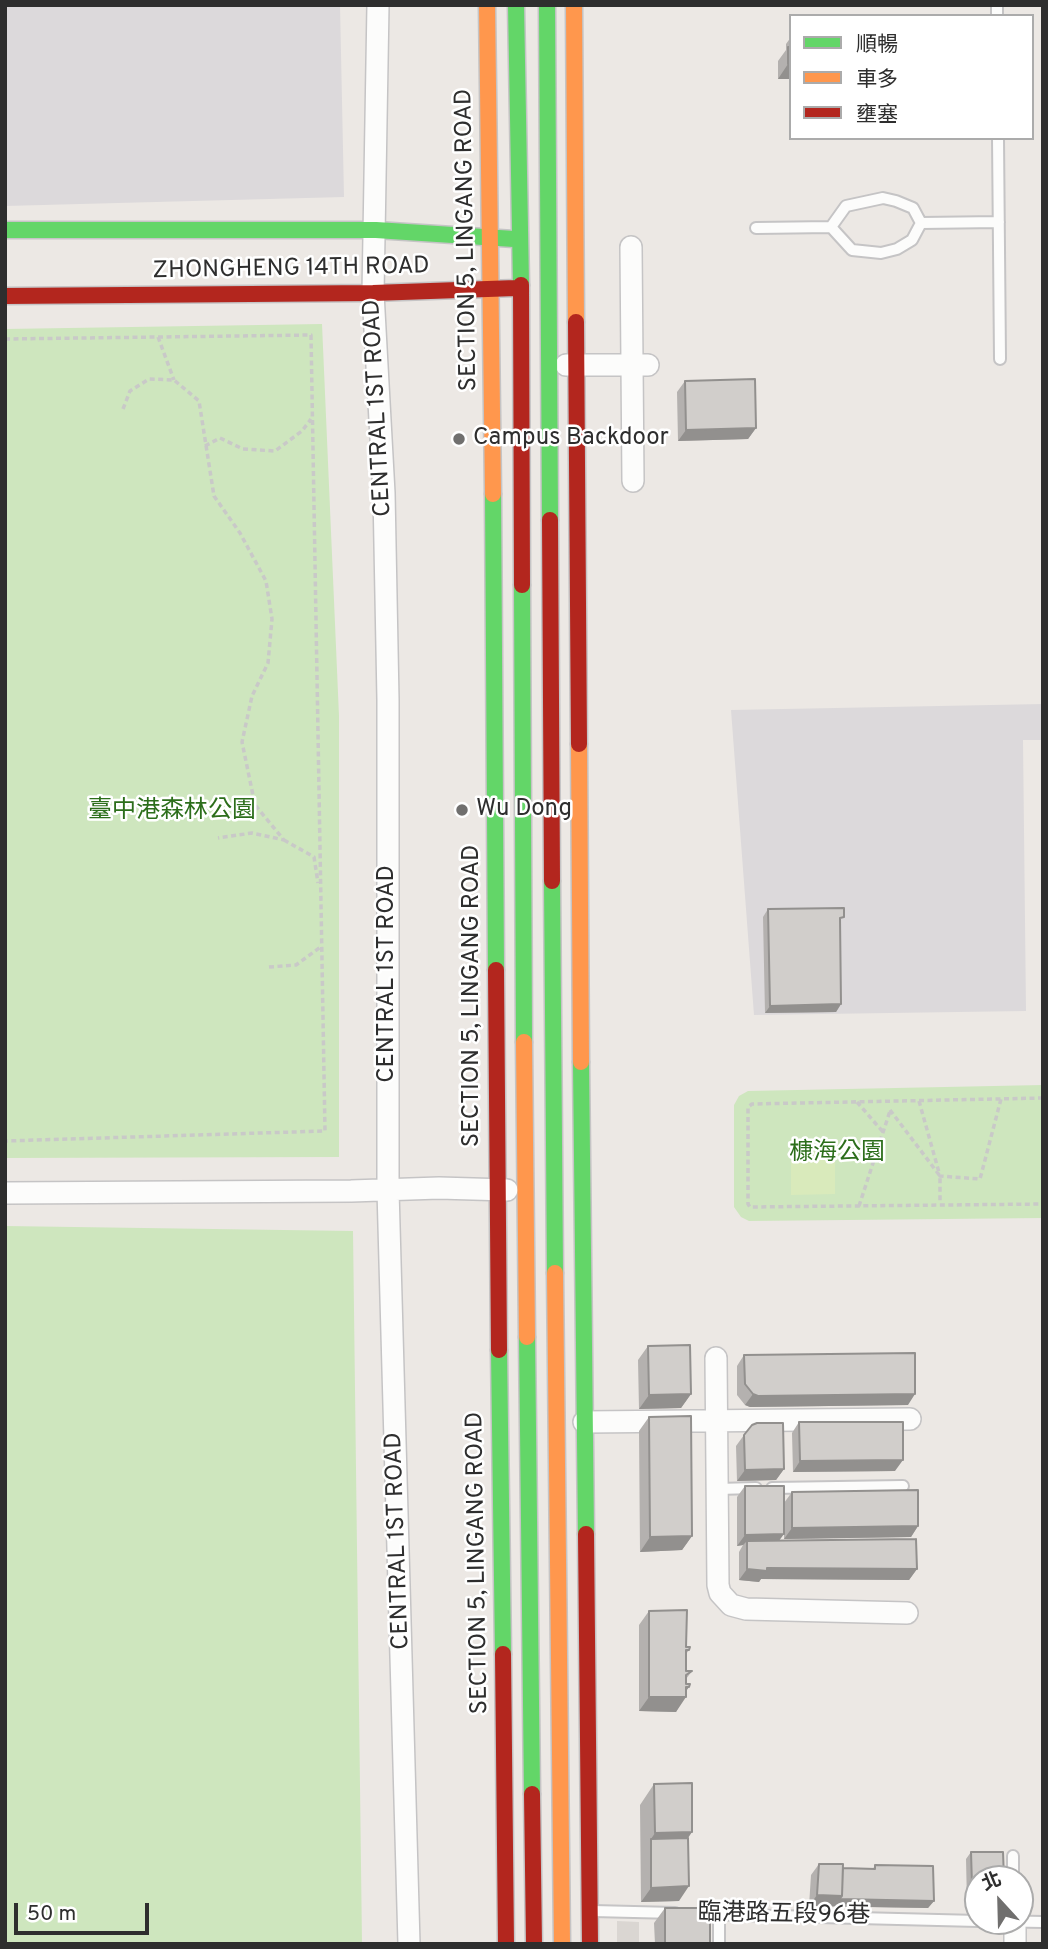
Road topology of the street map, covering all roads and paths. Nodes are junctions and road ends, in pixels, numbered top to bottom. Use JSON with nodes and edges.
{"nodes":[{"id":1,"x":378,"y":5,"type":"edge"},
{"id":2,"x":487,"y":5,"type":"edge"},
{"id":3,"x":516,"y":5,"type":"edge"},
{"id":4,"x":547,"y":5,"type":"edge"},
{"id":5,"x":574,"y":5,"type":"edge"},
{"id":6,"x":998,"y":140,"type":"edge"},
{"id":7,"x":999,"y":222,"type":"junction"},
{"id":8,"x":921,"y":223,"type":"junction"},
{"id":9,"x":831,"y":227,"type":"junction"},
{"id":10,"x":756,"y":228,"type":"dead end"},
{"id":11,"x":5,"y":230,"type":"edge"},
{"id":12,"x":376,"y":230,"type":"junction"},
{"id":13,"x":492,"y":239,"type":"junction"},
{"id":14,"x":520,"y":239,"type":"junction"},
{"id":15,"x":549,"y":240,"type":"junction"},
{"id":16,"x":577,"y":240,"type":"junction"},
{"id":17,"x":631,"y":247,"type":"dead end"},
{"id":18,"x":492,"y":288,"type":"junction"},
{"id":19,"x":521,"y":288,"type":"junction"},
{"id":20,"x":549,"y":288,"type":"junction"},
{"id":21,"x":578,"y":288,"type":"junction"},
{"id":22,"x":373,"y":293,"type":"junction"},
{"id":23,"x":5,"y":296,"type":"edge"},
{"id":24,"x":158,"y":337,"type":"junction"},
{"id":25,"x":5,"y":339,"type":"edge"},
{"id":26,"x":1000,"y":359,"type":"dead end"},
{"id":27,"x":521,"y":365,"type":"junction"},
{"id":28,"x":550,"y":365,"type":"junction"},
{"id":29,"x":578,"y":365,"type":"junction"},
{"id":30,"x":640,"y":365,"type":"junction"},
{"id":31,"x":493,"y":366,"type":"junction"},
{"id":32,"x":173,"y":380,"type":"junction"},
{"id":33,"x":123,"y":409,"type":"dead end"},
{"id":34,"x":312,"y":418,"type":"junction"},
{"id":35,"x":205,"y":446,"type":"junction"},
{"id":36,"x":633,"y":481,"type":"dead end"},
{"id":37,"x":218,"y":838,"type":"dead end"},
{"id":38,"x":284,"y":839,"type":"junction"},
{"id":39,"x":321,"y":896,"type":"junction"},
{"id":40,"x":322,"y":946,"type":"junction"},
{"id":41,"x":268,"y":967,"type":"dead end"},
{"id":42,"x":1043,"y":1098,"type":"edge"},
{"id":43,"x":1000,"y":1099,"type":"junction"},
{"id":44,"x":919,"y":1101,"type":"junction"},
{"id":45,"x":857,"y":1102,"type":"junction"},
{"id":46,"x":883,"y":1132,"type":"junction"},
{"id":47,"x":5,"y":1141,"type":"edge"},
{"id":48,"x":940,"y":1176,"type":"junction"},
{"id":49,"x":388,"y":1189,"type":"junction"},
{"id":50,"x":554,"y":1189,"type":"junction"},
{"id":51,"x":582,"y":1189,"type":"junction"},
{"id":52,"x":497,"y":1190,"type":"junction"},
{"id":53,"x":525,"y":1190,"type":"junction"},
{"id":54,"x":5,"y":1193,"type":"edge"},
{"id":55,"x":940,"y":1204,"type":"junction"},
{"id":56,"x":1043,"y":1204,"type":"edge"},
{"id":57,"x":859,"y":1206,"type":"junction"},
{"id":58,"x":716,"y":1358,"type":"dead end"},
{"id":59,"x":716,"y":1419,"type":"junction"},
{"id":60,"x":910,"y":1419,"type":"dead end"},
{"id":61,"x":584,"y":1422,"type":"junction"},
{"id":62,"x":903,"y":1486,"type":"dead end"},
{"id":63,"x":717,"y":1489,"type":"junction"},
{"id":64,"x":907,"y":1613,"type":"dead end"},
{"id":65,"x":1013,"y":1856,"type":"dead end"},
{"id":66,"x":1013,"y":1865,"type":"edge"},
{"id":67,"x":506,"y":1909,"type":"junction"},
{"id":68,"x":534,"y":1910,"type":"junction"},
{"id":69,"x":562,"y":1910,"type":"junction"},
{"id":70,"x":589,"y":1911,"type":"junction"},
{"id":71,"x":719,"y":1914,"type":"junction"},
{"id":72,"x":964,"y":1921,"type":"edge"},
{"id":73,"x":409,"y":1944,"type":"edge"},
{"id":74,"x":506,"y":1944,"type":"edge"},
{"id":75,"x":534,"y":1944,"type":"edge"},
{"id":76,"x":562,"y":1944,"type":"edge"},
{"id":77,"x":590,"y":1944,"type":"edge"},
{"id":78,"x":719,"y":1944,"type":"edge"}],
"edges":[{"from":1,"to":12,"type":"street","name":"CENTRAL 1ST ROAD"},
{"from":2,"to":13,"type":"main road","name":"SECTION 5, LINGANG ROAD"},
{"from":3,"to":14,"type":"main road","name":"SECTION 5, LINGANG ROAD"},
{"from":4,"to":15,"type":"main road"},
{"from":5,"to":16,"type":"main road"},
{"from":6,"to":7,"type":"lane"},
{"from":7,"to":8,"type":"lane"},
{"from":7,"to":26,"type":"lane"},
{"from":8,"to":9,"type":"lane"},
{"from":8,"to":9,"type":"lane"},
{"from":9,"to":10,"type":"lane"},
{"from":11,"to":12,"type":"main road","name":"ZHONGHENG 14TH ROAD"},
{"from":12,"to":13,"type":"main road","name":"ZHONGHENG 14TH ROAD"},
{"from":12,"to":22,"type":"street","name":"CENTRAL 1ST ROAD"},
{"from":13,"to":14,"type":"main road","name":"ZHONGHENG 14TH ROAD"},
{"from":13,"to":18,"type":"main road","name":"SECTION 5, LINGANG ROAD"},
{"from":14,"to":15,"type":"main road","name":"ZHONGHENG 14TH ROAD"},
{"from":14,"to":19,"type":"main road","name":"SECTION 5, LINGANG ROAD"},
{"from":15,"to":16,"type":"main road","name":"ZHONGHENG 14TH ROAD"},
{"from":15,"to":20,"type":"main road"},
{"from":16,"to":21,"type":"main road"},
{"from":17,"to":30,"type":"street"},
{"from":18,"to":19,"type":"main road","name":"ZHONGHENG 14TH ROAD"},
{"from":18,"to":22,"type":"main road","name":"ZHONGHENG 14TH ROAD"},
{"from":18,"to":31,"type":"main road","name":"SECTION 5, LINGANG ROAD"},
{"from":19,"to":20,"type":"main road","name":"ZHONGHENG 14TH ROAD"},
{"from":19,"to":27,"type":"main road","name":"SECTION 5, LINGANG ROAD"},
{"from":20,"to":21,"type":"main road","name":"ZHONGHENG 14TH ROAD"},
{"from":20,"to":28,"type":"main road"},
{"from":21,"to":29,"type":"main road"},
{"from":22,"to":23,"type":"main road","name":"ZHONGHENG 14TH ROAD"},
{"from":22,"to":49,"type":"street","name":"CENTRAL 1ST ROAD"},
{"from":24,"to":25,"type":"path"},
{"from":24,"to":32,"type":"path"},
{"from":24,"to":34,"type":"path"},
{"from":27,"to":28,"type":"street"},
{"from":27,"to":31,"type":"street"},
{"from":27,"to":53,"type":"main road","name":"SECTION 5, LINGANG ROAD"},
{"from":28,"to":29,"type":"street"},
{"from":28,"to":50,"type":"main road"},
{"from":29,"to":30,"type":"street"},
{"from":29,"to":51,"type":"main road"},
{"from":30,"to":36,"type":"street"},
{"from":31,"to":52,"type":"main road","name":"SECTION 5, LINGANG ROAD"},
{"from":32,"to":33,"type":"path"},
{"from":32,"to":35,"type":"path"},
{"from":34,"to":35,"type":"path"},
{"from":34,"to":39,"type":"path"},
{"from":35,"to":38,"type":"path"},
{"from":37,"to":38,"type":"path"},
{"from":38,"to":39,"type":"path"},
{"from":39,"to":40,"type":"path"},
{"from":40,"to":41,"type":"path"},
{"from":40,"to":47,"type":"path"},
{"from":42,"to":43,"type":"path"},
{"from":43,"to":44,"type":"path"},
{"from":43,"to":48,"type":"path"},
{"from":44,"to":45,"type":"path"},
{"from":44,"to":48,"type":"path"},
{"from":45,"to":46,"type":"path"},
{"from":45,"to":57,"type":"path"},
{"from":46,"to":48,"type":"path"},
{"from":46,"to":57,"type":"path"},
{"from":48,"to":55,"type":"path"},
{"from":49,"to":52,"type":"street"},
{"from":49,"to":54,"type":"street"},
{"from":49,"to":73,"type":"street","name":"CENTRAL 1ST ROAD"},
{"from":50,"to":51,"type":"street"},
{"from":50,"to":53,"type":"street"},
{"from":50,"to":69,"type":"main road"},
{"from":51,"to":61,"type":"main road"},
{"from":52,"to":53,"type":"street"},
{"from":52,"to":67,"type":"main road","name":"SECTION 5, LINGANG ROAD"},
{"from":53,"to":68,"type":"main road","name":"SECTION 5, LINGANG ROAD"},
{"from":55,"to":56,"type":"path"},
{"from":55,"to":57,"type":"path"},
{"from":58,"to":59,"type":"street"},
{"from":59,"to":60,"type":"street"},
{"from":59,"to":61,"type":"street"},
{"from":59,"to":63,"type":"street"},
{"from":61,"to":70,"type":"main road"},
{"from":62,"to":63,"type":"lane"},
{"from":63,"to":64,"type":"street"},
{"from":65,"to":66,"type":"lane"},
{"from":67,"to":68,"type":"lane","name":"臨港路五段96巷"},
{"from":67,"to":74,"type":"main road","name":"SECTION 5, LINGANG ROAD"},
{"from":68,"to":69,"type":"lane","name":"臨港路五段96巷"},
{"from":68,"to":75,"type":"main road","name":"SECTION 5, LINGANG ROAD"},
{"from":69,"to":70,"type":"lane","name":"臨港路五段96巷"},
{"from":69,"to":76,"type":"main road"},
{"from":70,"to":71,"type":"lane","name":"臨港路五段96巷"},
{"from":70,"to":77,"type":"main road"},
{"from":71,"to":72,"type":"lane","name":"臨港路五段96巷"},
{"from":71,"to":78,"type":"lane"}]}
